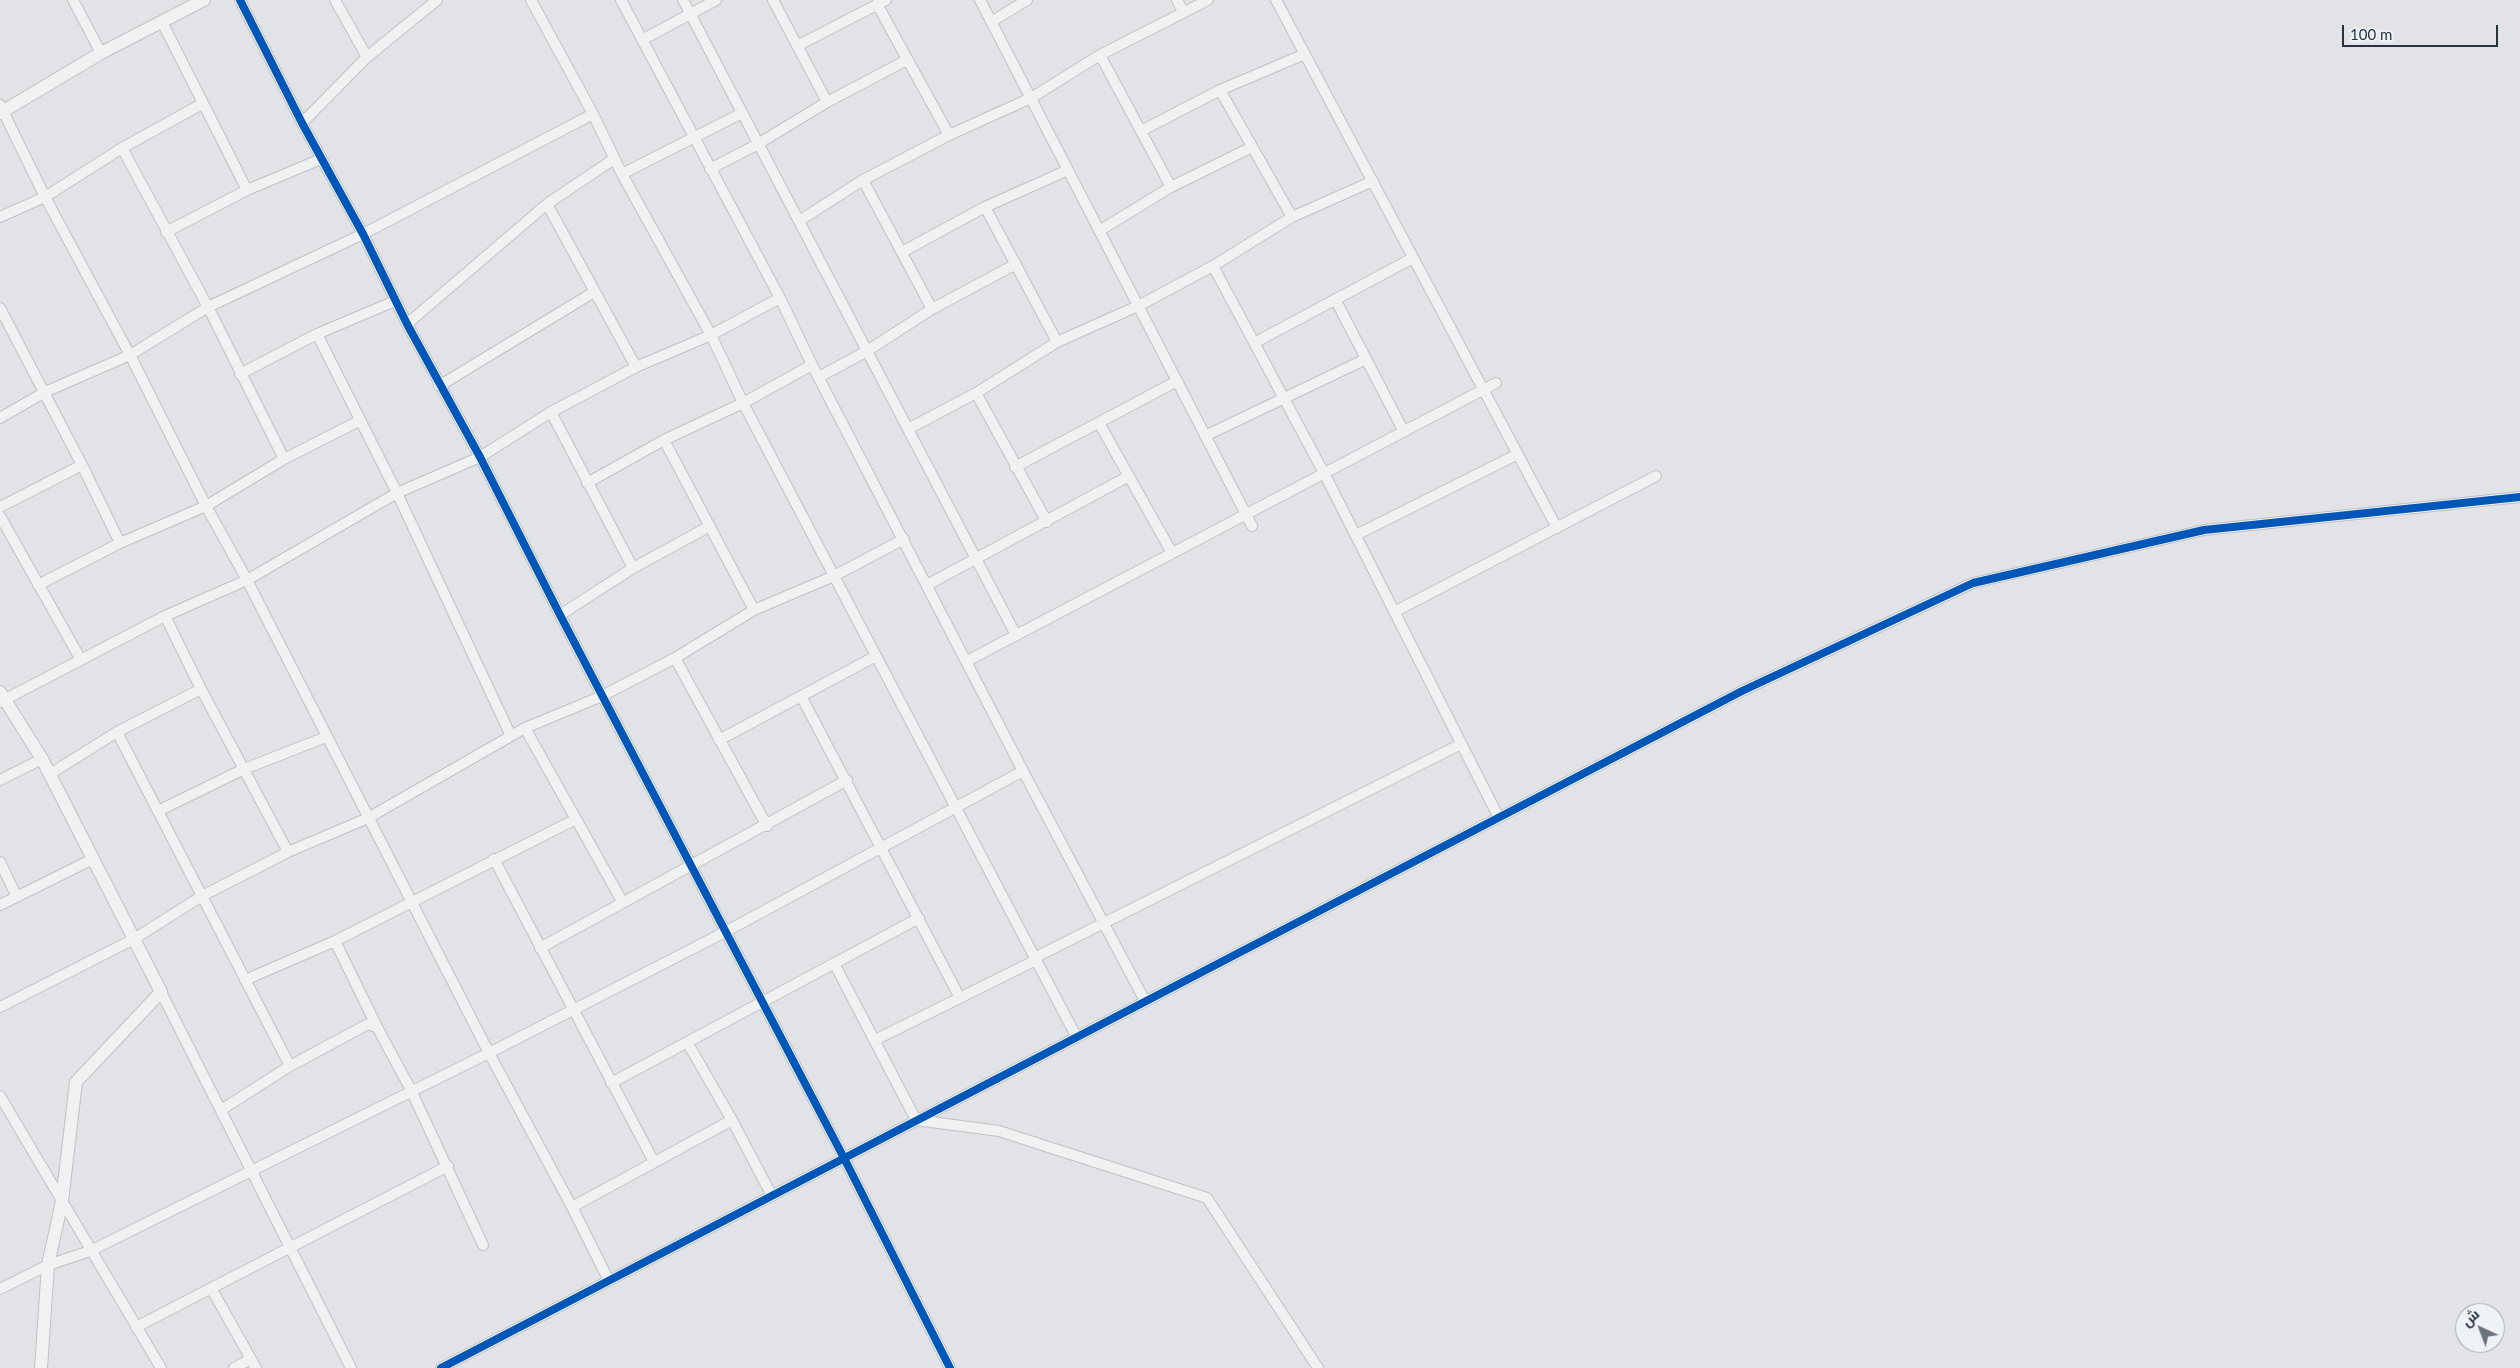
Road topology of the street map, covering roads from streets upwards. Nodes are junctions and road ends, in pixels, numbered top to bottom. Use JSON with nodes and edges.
{"nodes":[{"id":1,"x":74,"y":0,"type":"edge"},
{"id":2,"x":204,"y":0,"type":"edge"},
{"id":3,"x":240,"y":0,"type":"edge"},
{"id":4,"x":335,"y":0,"type":"edge"},
{"id":5,"x":437,"y":0,"type":"edge"},
{"id":6,"x":531,"y":0,"type":"edge"},
{"id":7,"x":621,"y":0,"type":"edge"},
{"id":8,"x":682,"y":0,"type":"edge"},
{"id":9,"x":716,"y":0,"type":"edge"},
{"id":10,"x":772,"y":0,"type":"edge"},
{"id":11,"x":980,"y":0,"type":"edge"},
{"id":12,"x":1027,"y":0,"type":"edge"},
{"id":13,"x":1177,"y":0,"type":"edge"},
{"id":14,"x":1208,"y":0,"type":"edge"},
{"id":15,"x":1276,"y":0,"type":"edge"},
{"id":16,"x":882,"y":2,"type":"edge"},
{"id":17,"x":1182,"y":11,"type":"junction"},
{"id":18,"x":691,"y":16,"type":"junction"},
{"id":19,"x":162,"y":22,"type":"junction"},
{"id":20,"x":991,"y":22,"type":"junction"},
{"id":21,"x":642,"y":40,"type":"junction"},
{"id":22,"x":797,"y":46,"type":"junction"},
{"id":23,"x":101,"y":54,"type":"junction"},
{"id":24,"x":1304,"y":54,"type":"junction"},
{"id":25,"x":1100,"y":55,"type":"junction"},
{"id":26,"x":366,"y":57,"type":"junction"},
{"id":27,"x":908,"y":60,"type":"junction"},
{"id":28,"x":1220,"y":90,"type":"junction"},
{"id":29,"x":1031,"y":98,"type":"junction"},
{"id":30,"x":827,"y":102,"type":"junction"},
{"id":31,"x":202,"y":104,"type":"junction"},
{"id":32,"x":1,"y":110,"type":"edge"},
{"id":33,"x":742,"y":113,"type":"junction"},
{"id":34,"x":593,"y":114,"type":"junction"},
{"id":35,"x":302,"y":123,"type":"junction"},
{"id":36,"x":1141,"y":131,"type":"junction"},
{"id":37,"x":949,"y":134,"type":"junction"},
{"id":38,"x":694,"y":138,"type":"junction"},
{"id":39,"x":758,"y":144,"type":"junction"},
{"id":40,"x":1252,"y":147,"type":"junction"},
{"id":41,"x":122,"y":148,"type":"junction"},
{"id":42,"x":320,"y":159,"type":"junction"},
{"id":43,"x":614,"y":159,"type":"junction"},
{"id":44,"x":710,"y":169,"type":"junction"},
{"id":45,"x":1068,"y":170,"type":"junction"},
{"id":46,"x":622,"y":174,"type":"junction"},
{"id":47,"x":863,"y":180,"type":"junction"},
{"id":48,"x":1373,"y":181,"type":"junction"},
{"id":49,"x":1171,"y":187,"type":"junction"},
{"id":50,"x":247,"y":190,"type":"junction"},
{"id":51,"x":45,"y":197,"type":"junction"},
{"id":52,"x":547,"y":204,"type":"junction"},
{"id":53,"x":985,"y":207,"type":"junction"},
{"id":54,"x":0,"y":217,"type":"edge"},
{"id":55,"x":1292,"y":217,"type":"junction"},
{"id":56,"x":799,"y":221,"type":"junction"},
{"id":57,"x":1099,"y":231,"type":"junction"},
{"id":58,"x":166,"y":232,"type":"junction"},
{"id":59,"x":363,"y":234,"type":"junction"},
{"id":60,"x":902,"y":252,"type":"junction"},
{"id":61,"x":1413,"y":258,"type":"junction"},
{"id":62,"x":1016,"y":264,"type":"junction"},
{"id":63,"x":1213,"y":266,"type":"junction"},
{"id":64,"x":594,"y":292,"type":"junction"},
{"id":65,"x":780,"y":298,"type":"junction"},
{"id":66,"x":1335,"y":300,"type":"junction"},
{"id":67,"x":395,"y":301,"type":"junction"},
{"id":68,"x":1138,"y":306,"type":"junction"},
{"id":69,"x":208,"y":307,"type":"junction"},
{"id":70,"x":0,"y":308,"type":"edge"},
{"id":71,"x":932,"y":309,"type":"junction"},
{"id":72,"x":3,"y":320,"type":"edge"},
{"id":73,"x":407,"y":324,"type":"junction"},
{"id":74,"x":317,"y":334,"type":"junction"},
{"id":75,"x":711,"y":335,"type":"junction"},
{"id":76,"x":1057,"y":342,"type":"junction"},
{"id":77,"x":1254,"y":343,"type":"junction"},
{"id":78,"x":867,"y":351,"type":"junction"},
{"id":79,"x":130,"y":355,"type":"junction"},
{"id":80,"x":1366,"y":359,"type":"junction"},
{"id":81,"x":812,"y":365,"type":"junction"},
{"id":82,"x":636,"y":367,"type":"junction"},
{"id":83,"x":240,"y":374,"type":"junction"},
{"id":84,"x":819,"y":377,"type":"junction"},
{"id":85,"x":1177,"y":381,"type":"junction"},
{"id":86,"x":1496,"y":383,"type":"dead end"},
{"id":87,"x":440,"y":386,"type":"junction"},
{"id":88,"x":1484,"y":390,"type":"junction"},
{"id":89,"x":44,"y":392,"type":"junction"},
{"id":90,"x":976,"y":393,"type":"junction"},
{"id":91,"x":1284,"y":398,"type":"junction"},
{"id":92,"x":743,"y":403,"type":"junction"},
{"id":93,"x":551,"y":412,"type":"junction"},
{"id":94,"x":0,"y":418,"type":"edge"},
{"id":95,"x":359,"y":421,"type":"junction"},
{"id":96,"x":1099,"y":423,"type":"junction"},
{"id":97,"x":908,"y":429,"type":"junction"},
{"id":98,"x":1404,"y":432,"type":"junction"},
{"id":99,"x":1205,"y":436,"type":"junction"},
{"id":100,"x":664,"y":440,"type":"junction"},
{"id":101,"x":1518,"y":454,"type":"junction"},
{"id":102,"x":480,"y":457,"type":"junction"},
{"id":103,"x":284,"y":459,"type":"junction"},
{"id":104,"x":82,"y":465,"type":"junction"},
{"id":105,"x":1015,"y":467,"type":"junction"},
{"id":106,"x":1324,"y":473,"type":"junction"},
{"id":107,"x":1129,"y":476,"type":"junction"},
{"id":108,"x":1656,"y":476,"type":"dead end"},
{"id":109,"x":587,"y":483,"type":"junction"},
{"id":110,"x":397,"y":493,"type":"junction"},
{"id":111,"x":2520,"y":497,"type":"edge"},
{"id":112,"x":206,"y":506,"type":"junction"},
{"id":113,"x":0,"y":507,"type":"edge"},
{"id":114,"x":1246,"y":515,"type":"junction"},
{"id":115,"x":0,"y":516,"type":"edge"},
{"id":116,"x":1046,"y":522,"type":"junction"},
{"id":117,"x":710,"y":526,"type":"junction"},
{"id":118,"x":1252,"y":526,"type":"dead end"},
{"id":119,"x":1557,"y":528,"type":"junction"},
{"id":120,"x":1356,"y":535,"type":"junction"},
{"id":121,"x":904,"y":539,"type":"junction"},
{"id":122,"x":120,"y":543,"type":"junction"},
{"id":123,"x":1172,"y":553,"type":"junction"},
{"id":124,"x":977,"y":560,"type":"junction"},
{"id":125,"x":633,"y":568,"type":"junction"},
{"id":126,"x":834,"y":576,"type":"junction"},
{"id":127,"x":247,"y":580,"type":"junction"},
{"id":128,"x":38,"y":585,"type":"junction"},
{"id":129,"x":928,"y":585,"type":"junction"},
{"id":130,"x":754,"y":610,"type":"junction"},
{"id":131,"x":1394,"y":612,"type":"junction"},
{"id":132,"x":560,"y":615,"type":"junction"},
{"id":133,"x":165,"y":616,"type":"junction"},
{"id":134,"x":1016,"y":635,"type":"junction"},
{"id":135,"x":876,"y":656,"type":"junction"},
{"id":136,"x":675,"y":658,"type":"junction"},
{"id":137,"x":81,"y":660,"type":"junction"},
{"id":138,"x":967,"y":661,"type":"junction"},
{"id":139,"x":201,"y":688,"type":"junction"},
{"id":140,"x":602,"y":696,"type":"junction"},
{"id":141,"x":801,"y":696,"type":"junction"},
{"id":142,"x":1,"y":698,"type":"edge"},
{"id":143,"x":525,"y":728,"type":"junction"},
{"id":144,"x":117,"y":732,"type":"junction"},
{"id":145,"x":511,"y":736,"type":"junction"},
{"id":146,"x":326,"y":737,"type":"junction"},
{"id":147,"x":719,"y":740,"type":"junction"},
{"id":148,"x":1461,"y":744,"type":"junction"},
{"id":149,"x":42,"y":759,"type":"junction"},
{"id":150,"x":244,"y":769,"type":"junction"},
{"id":151,"x":1023,"y":771,"type":"junction"},
{"id":152,"x":50,"y":774,"type":"junction"},
{"id":153,"x":0,"y":780,"type":"edge"},
{"id":154,"x":847,"y":780,"type":"junction"},
{"id":155,"x":956,"y":807,"type":"junction"},
{"id":156,"x":158,"y":811,"type":"junction"},
{"id":157,"x":368,"y":818,"type":"junction"},
{"id":158,"x":1499,"y":818,"type":"junction"},
{"id":159,"x":576,"y":819,"type":"junction"},
{"id":160,"x":767,"y":826,"type":"junction"},
{"id":161,"x":883,"y":847,"type":"junction"},
{"id":162,"x":288,"y":852,"type":"junction"},
{"id":163,"x":93,"y":859,"type":"junction"},
{"id":164,"x":494,"y":859,"type":"junction"},
{"id":165,"x":0,"y":862,"type":"edge"},
{"id":166,"x":691,"y":866,"type":"junction"},
{"id":167,"x":202,"y":896,"type":"junction"},
{"id":168,"x":17,"y":897,"type":"junction"},
{"id":169,"x":412,"y":902,"type":"junction"},
{"id":170,"x":623,"y":903,"type":"junction"},
{"id":171,"x":0,"y":905,"type":"edge"},
{"id":172,"x":919,"y":918,"type":"junction"},
{"id":173,"x":1104,"y":923,"type":"junction"},
{"id":174,"x":725,"y":932,"type":"junction"},
{"id":175,"x":134,"y":939,"type":"junction"},
{"id":176,"x":335,"y":941,"type":"junction"},
{"id":177,"x":540,"y":948,"type":"junction"},
{"id":178,"x":1035,"y":959,"type":"junction"},
{"id":179,"x":834,"y":963,"type":"junction"},
{"id":180,"x":245,"y":980,"type":"junction"},
{"id":181,"x":161,"y":992,"type":"junction"},
{"id":182,"x":960,"y":998,"type":"junction"},
{"id":183,"x":1146,"y":1001,"type":"junction"},
{"id":184,"x":762,"y":1002,"type":"junction"},
{"id":185,"x":0,"y":1007,"type":"edge"},
{"id":186,"x":572,"y":1010,"type":"junction"},
{"id":187,"x":377,"y":1027,"type":"junction"},
{"id":188,"x":1076,"y":1036,"type":"junction"},
{"id":189,"x":875,"y":1040,"type":"junction"},
{"id":190,"x":687,"y":1042,"type":"junction"},
{"id":191,"x":489,"y":1053,"type":"junction"},
{"id":192,"x":290,"y":1066,"type":"junction"},
{"id":193,"x":611,"y":1083,"type":"junction"},
{"id":194,"x":411,"y":1090,"type":"junction"},
{"id":195,"x":0,"y":1096,"type":"edge"},
{"id":196,"x":220,"y":1110,"type":"junction"},
{"id":197,"x":732,"y":1120,"type":"junction"},
{"id":198,"x":916,"y":1120,"type":"junction"},
{"id":199,"x":844,"y":1158,"type":"junction"},
{"id":200,"x":654,"y":1162,"type":"junction"},
{"id":201,"x":448,"y":1166,"type":"junction"},
{"id":202,"x":250,"y":1172,"type":"junction"},
{"id":203,"x":772,"y":1196,"type":"junction"},
{"id":204,"x":62,"y":1202,"type":"junction"},
{"id":205,"x":572,"y":1207,"type":"junction"},
{"id":206,"x":483,"y":1245,"type":"dead end"},
{"id":207,"x":290,"y":1248,"type":"junction"},
{"id":208,"x":90,"y":1251,"type":"junction"},
{"id":209,"x":48,"y":1265,"type":"junction"},
{"id":210,"x":609,"y":1281,"type":"junction"},
{"id":211,"x":211,"y":1288,"type":"junction"},
{"id":212,"x":0,"y":1289,"type":"edge"},
{"id":213,"x":136,"y":1328,"type":"junction"},
{"id":214,"x":253,"y":1363,"type":"edge"},
{"id":215,"x":41,"y":1368,"type":"edge"},
{"id":216,"x":161,"y":1368,"type":"edge"},
{"id":217,"x":234,"y":1368,"type":"edge"},
{"id":218,"x":351,"y":1368,"type":"edge"},
{"id":219,"x":441,"y":1368,"type":"edge"},
{"id":220,"x":950,"y":1368,"type":"edge"},
{"id":221,"x":1318,"y":1368,"type":"edge"}],
"edges":[{"from":1,"to":23,"type":"street"},
{"from":2,"to":19,"type":"street"},
{"from":3,"to":35,"type":"street"},
{"from":4,"to":26,"type":"street"},
{"from":5,"to":26,"type":"street"},
{"from":6,"to":34,"type":"street"},
{"from":7,"to":21,"type":"street"},
{"from":8,"to":18,"type":"street"},
{"from":9,"to":18,"type":"street"},
{"from":10,"to":22,"type":"street"},
{"from":11,"to":20,"type":"street"},
{"from":12,"to":20,"type":"street"},
{"from":13,"to":17,"type":"street"},
{"from":14,"to":17,"type":"street"},
{"from":15,"to":24,"type":"street"},
{"from":16,"to":22,"type":"street"},
{"from":16,"to":27,"type":"street"},
{"from":17,"to":25,"type":"street"},
{"from":18,"to":21,"type":"street"},
{"from":18,"to":33,"type":"street"},
{"from":19,"to":23,"type":"street"},
{"from":19,"to":31,"type":"street"},
{"from":20,"to":29,"type":"street"},
{"from":21,"to":38,"type":"street"},
{"from":22,"to":30,"type":"street"},
{"from":23,"to":32,"type":"street"},
{"from":24,"to":28,"type":"street"},
{"from":24,"to":48,"type":"street"},
{"from":25,"to":29,"type":"street"},
{"from":25,"to":36,"type":"street"},
{"from":26,"to":35,"type":"street"},
{"from":27,"to":30,"type":"street"},
{"from":27,"to":37,"type":"street"},
{"from":28,"to":36,"type":"street"},
{"from":28,"to":40,"type":"street"},
{"from":29,"to":37,"type":"street"},
{"from":29,"to":45,"type":"street"},
{"from":30,"to":39,"type":"street"},
{"from":31,"to":41,"type":"street"},
{"from":31,"to":50,"type":"street"},
{"from":32,"to":51,"type":"street"},
{"from":33,"to":38,"type":"street"},
{"from":33,"to":39,"type":"street"},
{"from":34,"to":43,"type":"street"},
{"from":34,"to":59,"type":"street"},
{"from":35,"to":42,"type":"street"},
{"from":36,"to":49,"type":"street"},
{"from":37,"to":47,"type":"street"},
{"from":38,"to":44,"type":"street"},
{"from":38,"to":46,"type":"street"},
{"from":39,"to":44,"type":"street"},
{"from":39,"to":56,"type":"street"},
{"from":40,"to":49,"type":"street"},
{"from":40,"to":55,"type":"street"},
{"from":41,"to":51,"type":"street"},
{"from":41,"to":58,"type":"street"},
{"from":42,"to":50,"type":"street"},
{"from":42,"to":59,"type":"street"},
{"from":43,"to":46,"type":"street"},
{"from":43,"to":52,"type":"street"},
{"from":44,"to":65,"type":"street"},
{"from":45,"to":53,"type":"street"},
{"from":45,"to":57,"type":"street"},
{"from":46,"to":75,"type":"street"},
{"from":47,"to":56,"type":"street"},
{"from":47,"to":60,"type":"street"},
{"from":48,"to":55,"type":"street"},
{"from":48,"to":61,"type":"street"},
{"from":49,"to":57,"type":"street"},
{"from":50,"to":58,"type":"street"},
{"from":51,"to":54,"type":"street"},
{"from":51,"to":79,"type":"street"},
{"from":52,"to":64,"type":"street"},
{"from":52,"to":73,"type":"street"},
{"from":53,"to":60,"type":"street"},
{"from":53,"to":62,"type":"street"},
{"from":55,"to":63,"type":"street"},
{"from":56,"to":78,"type":"street"},
{"from":57,"to":68,"type":"street"},
{"from":58,"to":69,"type":"street"},
{"from":59,"to":67,"type":"street"},
{"from":59,"to":69,"type":"street"},
{"from":60,"to":71,"type":"street"},
{"from":61,"to":66,"type":"street"},
{"from":61,"to":88,"type":"street"},
{"from":62,"to":71,"type":"street"},
{"from":62,"to":76,"type":"street"},
{"from":63,"to":68,"type":"street"},
{"from":63,"to":77,"type":"street"},
{"from":64,"to":82,"type":"street"},
{"from":64,"to":87,"type":"street"},
{"from":65,"to":75,"type":"street"},
{"from":65,"to":81,"type":"street"},
{"from":66,"to":77,"type":"street"},
{"from":66,"to":80,"type":"street"},
{"from":67,"to":73,"type":"street"},
{"from":67,"to":74,"type":"street"},
{"from":68,"to":76,"type":"street"},
{"from":68,"to":85,"type":"street"},
{"from":69,"to":79,"type":"street"},
{"from":69,"to":83,"type":"street"},
{"from":70,"to":72,"type":"street"},
{"from":71,"to":78,"type":"street"},
{"from":72,"to":89,"type":"street"},
{"from":73,"to":87,"type":"street"},
{"from":74,"to":83,"type":"street"},
{"from":74,"to":95,"type":"street"},
{"from":75,"to":82,"type":"street"},
{"from":75,"to":92,"type":"street"},
{"from":76,"to":90,"type":"street"},
{"from":77,"to":91,"type":"street"},
{"from":78,"to":84,"type":"street"},
{"from":78,"to":97,"type":"street"},
{"from":79,"to":89,"type":"street"},
{"from":79,"to":112,"type":"street"},
{"from":80,"to":91,"type":"street"},
{"from":80,"to":98,"type":"street"},
{"from":81,"to":84,"type":"street"},
{"from":81,"to":92,"type":"street"},
{"from":82,"to":93,"type":"street"},
{"from":83,"to":103,"type":"street"},
{"from":84,"to":121,"type":"street"},
{"from":85,"to":96,"type":"street"},
{"from":85,"to":99,"type":"street"},
{"from":86,"to":88,"type":"street"},
{"from":87,"to":102,"type":"street"},
{"from":88,"to":98,"type":"street"},
{"from":88,"to":101,"type":"street"},
{"from":89,"to":94,"type":"street"},
{"from":89,"to":104,"type":"street"},
{"from":90,"to":97,"type":"street"},
{"from":90,"to":105,"type":"street"},
{"from":91,"to":99,"type":"street"},
{"from":91,"to":106,"type":"street"},
{"from":92,"to":100,"type":"street"},
{"from":92,"to":126,"type":"street"},
{"from":93,"to":102,"type":"street"},
{"from":93,"to":109,"type":"street"},
{"from":95,"to":103,"type":"street"},
{"from":95,"to":110,"type":"street"},
{"from":96,"to":105,"type":"street"},
{"from":96,"to":107,"type":"street"},
{"from":97,"to":124,"type":"street"},
{"from":98,"to":106,"type":"street"},
{"from":99,"to":114,"type":"street"},
{"from":100,"to":109,"type":"street"},
{"from":100,"to":117,"type":"street"},
{"from":101,"to":119,"type":"street"},
{"from":101,"to":120,"type":"street"},
{"from":102,"to":110,"type":"street"},
{"from":102,"to":132,"type":"street"},
{"from":103,"to":112,"type":"street"},
{"from":104,"to":113,"type":"street"},
{"from":104,"to":122,"type":"street"},
{"from":105,"to":116,"type":"street"},
{"from":106,"to":114,"type":"street"},
{"from":106,"to":120,"type":"street"},
{"from":107,"to":116,"type":"street"},
{"from":107,"to":123,"type":"street"},
{"from":108,"to":119,"type":"street"},
{"from":109,"to":125,"type":"street"},
{"from":110,"to":127,"type":"street"},
{"from":110,"to":145,"type":"street"},
{"from":111,"to":158,"type":"street"},
{"from":112,"to":122,"type":"street"},
{"from":112,"to":127,"type":"street"},
{"from":114,"to":118,"type":"street"},
{"from":114,"to":123,"type":"street"},
{"from":115,"to":128,"type":"street"},
{"from":116,"to":124,"type":"street"},
{"from":117,"to":125,"type":"street"},
{"from":117,"to":130,"type":"street"},
{"from":119,"to":131,"type":"street"},
{"from":120,"to":131,"type":"street"},
{"from":121,"to":126,"type":"street"},
{"from":121,"to":129,"type":"street"},
{"from":122,"to":128,"type":"street"},
{"from":123,"to":134,"type":"street"},
{"from":124,"to":129,"type":"street"},
{"from":124,"to":134,"type":"street"},
{"from":125,"to":132,"type":"street"},
{"from":126,"to":130,"type":"street"},
{"from":126,"to":135,"type":"street"},
{"from":127,"to":133,"type":"street"},
{"from":127,"to":146,"type":"street"},
{"from":128,"to":137,"type":"street"},
{"from":129,"to":138,"type":"street"},
{"from":130,"to":136,"type":"street"},
{"from":131,"to":148,"type":"street"},
{"from":132,"to":140,"type":"street"},
{"from":133,"to":137,"type":"street"},
{"from":133,"to":139,"type":"street"},
{"from":134,"to":138,"type":"street"},
{"from":135,"to":141,"type":"street"},
{"from":135,"to":155,"type":"street"},
{"from":136,"to":140,"type":"street"},
{"from":136,"to":147,"type":"street"},
{"from":137,"to":142,"type":"street"},
{"from":138,"to":151,"type":"street"},
{"from":139,"to":144,"type":"street"},
{"from":139,"to":150,"type":"street"},
{"from":140,"to":143,"type":"street"},
{"from":140,"to":166,"type":"street"},
{"from":141,"to":147,"type":"street"},
{"from":141,"to":154,"type":"street"},
{"from":142,"to":149,"type":"street"},
{"from":143,"to":145,"type":"street"},
{"from":143,"to":159,"type":"street"},
{"from":144,"to":152,"type":"street"},
{"from":144,"to":156,"type":"street"},
{"from":145,"to":157,"type":"street"},
{"from":146,"to":150,"type":"street"},
{"from":146,"to":157,"type":"street"},
{"from":147,"to":160,"type":"street"},
{"from":148,"to":158,"type":"street"},
{"from":148,"to":173,"type":"street"},
{"from":149,"to":152,"type":"street"},
{"from":149,"to":153,"type":"street"},
{"from":150,"to":156,"type":"street"},
{"from":150,"to":162,"type":"street"},
{"from":151,"to":155,"type":"street"},
{"from":151,"to":173,"type":"street"},
{"from":152,"to":163,"type":"street"},
{"from":154,"to":160,"type":"street"},
{"from":154,"to":161,"type":"street"},
{"from":155,"to":161,"type":"street"},
{"from":155,"to":178,"type":"street"},
{"from":156,"to":167,"type":"street"},
{"from":157,"to":162,"type":"street"},
{"from":157,"to":169,"type":"street"},
{"from":158,"to":183,"type":"street"},
{"from":159,"to":164,"type":"street"},
{"from":159,"to":170,"type":"street"},
{"from":160,"to":166,"type":"street"},
{"from":161,"to":172,"type":"street"},
{"from":161,"to":174,"type":"street"},
{"from":162,"to":167,"type":"street"},
{"from":163,"to":168,"type":"street"},
{"from":163,"to":175,"type":"street"},
{"from":164,"to":169,"type":"street"},
{"from":164,"to":177,"type":"street"},
{"from":165,"to":168,"type":"street"},
{"from":166,"to":170,"type":"street"},
{"from":166,"to":174,"type":"street"},
{"from":167,"to":175,"type":"street"},
{"from":167,"to":180,"type":"street"},
{"from":168,"to":171,"type":"street"},
{"from":169,"to":176,"type":"street"},
{"from":169,"to":191,"type":"street"},
{"from":170,"to":177,"type":"street"},
{"from":172,"to":179,"type":"street"},
{"from":172,"to":182,"type":"street"},
{"from":173,"to":178,"type":"street"},
{"from":173,"to":183,"type":"street"},
{"from":174,"to":184,"type":"street"},
{"from":174,"to":186,"type":"street"},
{"from":175,"to":181,"type":"street"},
{"from":175,"to":185,"type":"street"},
{"from":176,"to":180,"type":"street"},
{"from":176,"to":187,"type":"street"},
{"from":177,"to":186,"type":"street"},
{"from":178,"to":182,"type":"street"},
{"from":178,"to":188,"type":"street"},
{"from":179,"to":184,"type":"street"},
{"from":179,"to":189,"type":"street"},
{"from":180,"to":192,"type":"street"},
{"from":181,"to":196,"type":"street"},
{"from":181,"to":204,"type":"street"},
{"from":182,"to":189,"type":"street"},
{"from":183,"to":188,"type":"street"},
{"from":184,"to":190,"type":"street"},
{"from":184,"to":199,"type":"street"},
{"from":186,"to":191,"type":"street"},
{"from":186,"to":193,"type":"street"},
{"from":187,"to":192,"type":"street"},
{"from":187,"to":194,"type":"street"},
{"from":188,"to":198,"type":"street"},
{"from":189,"to":198,"type":"street"},
{"from":190,"to":193,"type":"street"},
{"from":190,"to":197,"type":"street"},
{"from":191,"to":194,"type":"street"},
{"from":191,"to":205,"type":"street"},
{"from":192,"to":196,"type":"street"},
{"from":193,"to":200,"type":"street"},
{"from":194,"to":201,"type":"street"},
{"from":194,"to":202,"type":"street"},
{"from":195,"to":204,"type":"street"},
{"from":196,"to":202,"type":"street"},
{"from":197,"to":200,"type":"street"},
{"from":197,"to":203,"type":"street"},
{"from":198,"to":199,"type":"street"},
{"from":198,"to":221,"type":"street"},
{"from":199,"to":203,"type":"street"},
{"from":199,"to":220,"type":"street"},
{"from":200,"to":205,"type":"street"},
{"from":201,"to":206,"type":"street"},
{"from":201,"to":207,"type":"street"},
{"from":202,"to":207,"type":"street"},
{"from":202,"to":208,"type":"street"},
{"from":203,"to":210,"type":"street"},
{"from":204,"to":208,"type":"street"},
{"from":204,"to":209,"type":"street"},
{"from":205,"to":210,"type":"street"},
{"from":207,"to":211,"type":"street"},
{"from":207,"to":218,"type":"street"},
{"from":208,"to":209,"type":"street"},
{"from":208,"to":213,"type":"street"},
{"from":209,"to":212,"type":"street"},
{"from":209,"to":215,"type":"street"},
{"from":210,"to":219,"type":"street"},
{"from":211,"to":213,"type":"street"},
{"from":211,"to":214,"type":"street"},
{"from":213,"to":216,"type":"street"},
{"from":214,"to":217,"type":"street"}]}
